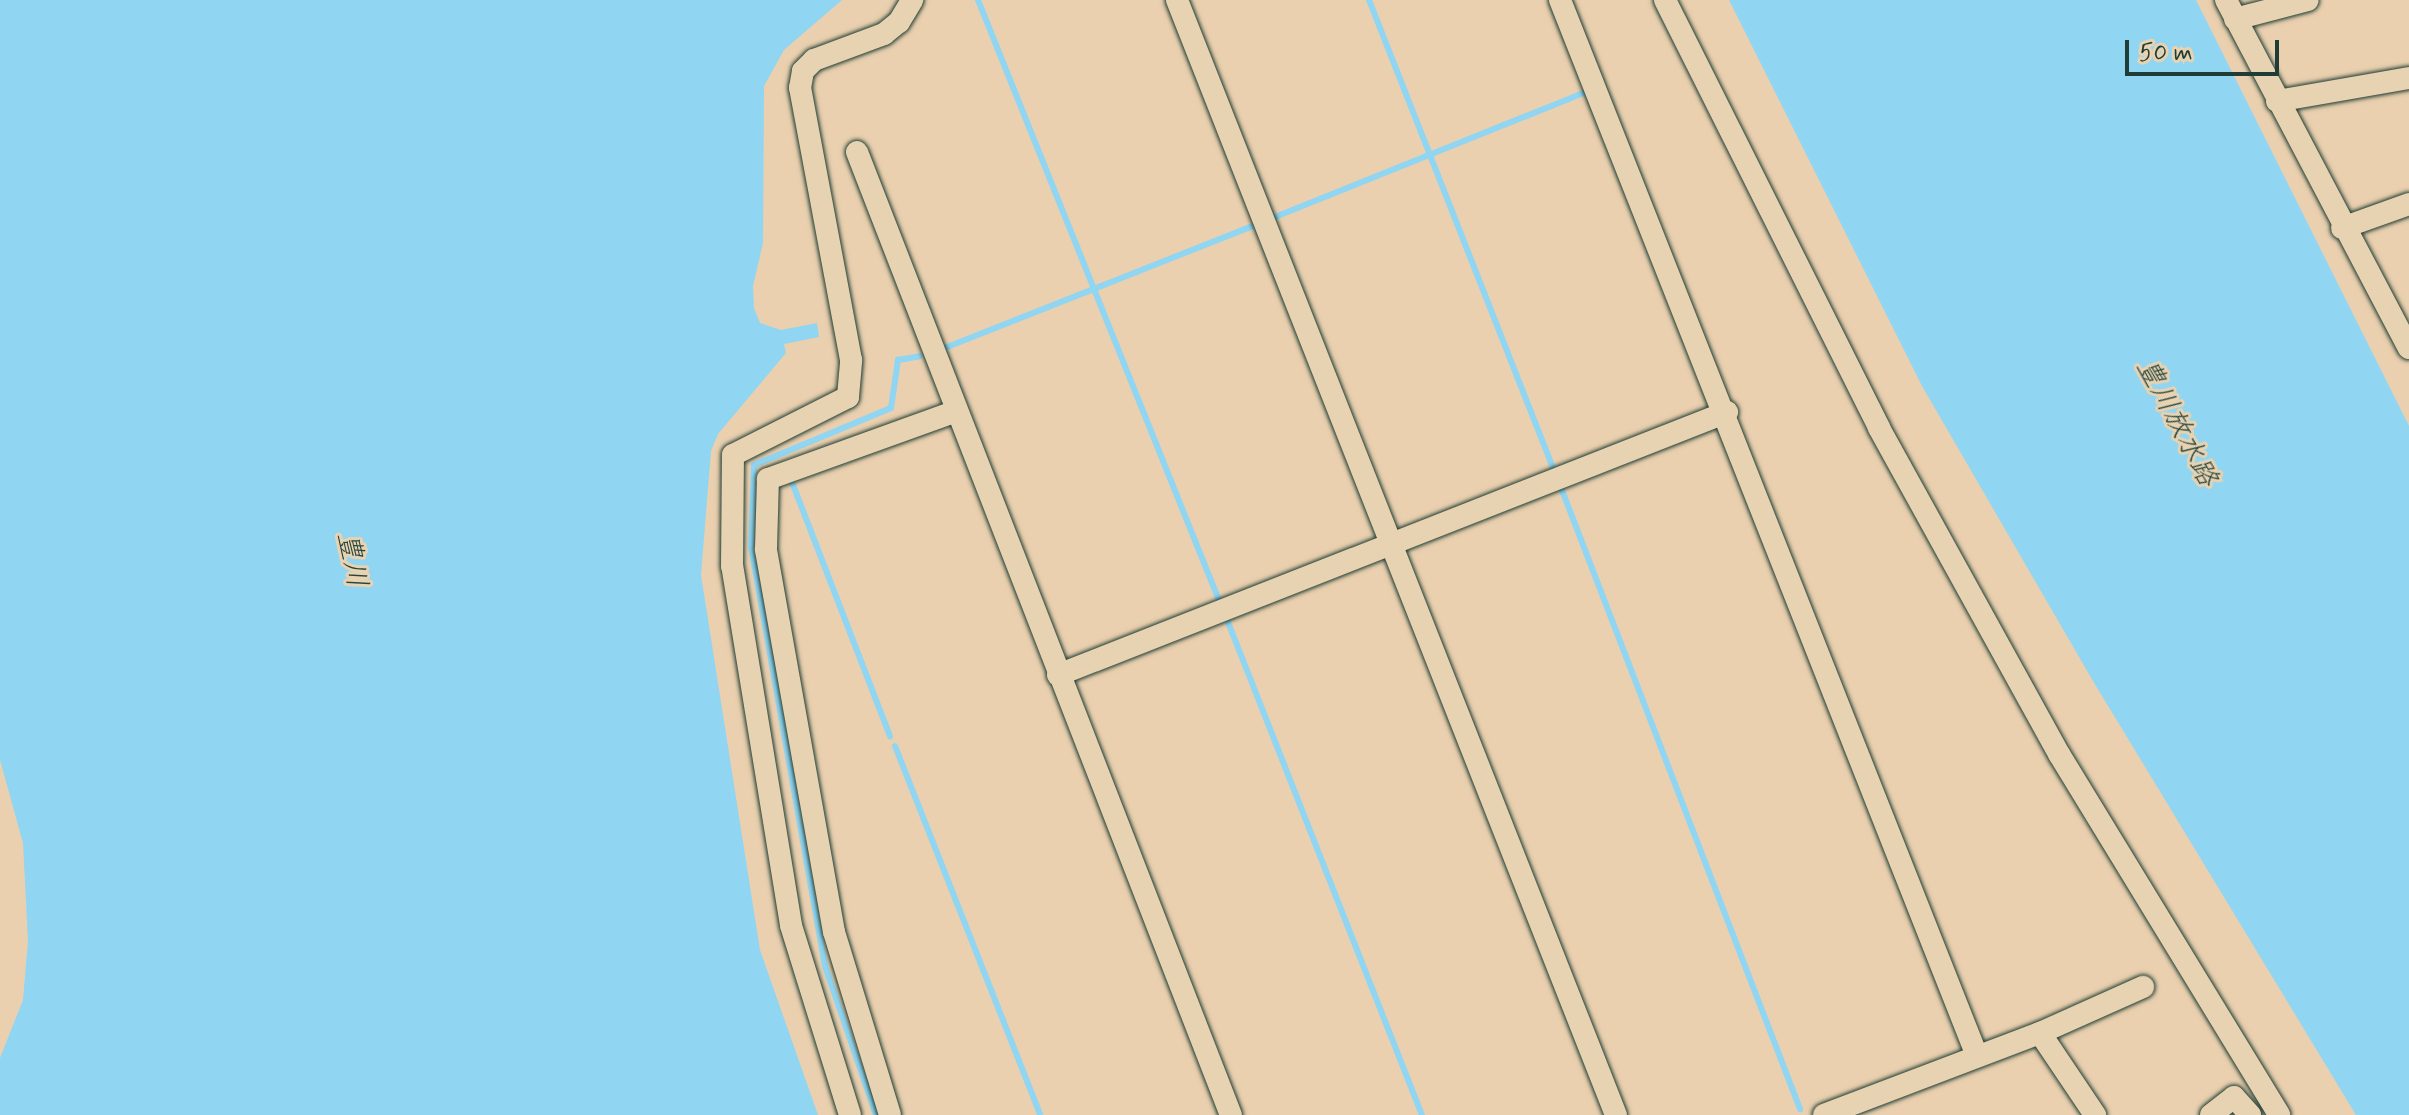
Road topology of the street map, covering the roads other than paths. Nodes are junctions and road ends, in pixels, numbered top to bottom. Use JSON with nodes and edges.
{"nodes":[{"id":1,"x":912,"y":0,"type":"edge"},
{"id":2,"x":1177,"y":0,"type":"edge"},
{"id":3,"x":1560,"y":0,"type":"edge"},
{"id":4,"x":1665,"y":0,"type":"edge"},
{"id":5,"x":2308,"y":0,"type":"edge"},
{"id":6,"x":2230,"y":10,"type":"edge"},
{"id":7,"x":2409,"y":78,"type":"edge"},
{"id":8,"x":2277,"y":101,"type":"junction"},
{"id":9,"x":857,"y":152,"type":"dead end"},
{"id":10,"x":2409,"y":204,"type":"edge"},
{"id":11,"x":2342,"y":228,"type":"junction"},
{"id":12,"x":2409,"y":348,"type":"edge"},
{"id":13,"x":954,"y":412,"type":"junction"},
{"id":14,"x":1727,"y":412,"type":"junction"},
{"id":15,"x":1392,"y":545,"type":"junction"},
{"id":16,"x":1058,"y":675,"type":"junction"},
{"id":17,"x":2143,"y":987,"type":"dead end"},
{"id":18,"x":2040,"y":1033,"type":"junction"},
{"id":19,"x":1977,"y":1056,"type":"junction"},
{"id":20,"x":1864,"y":1108,"type":"edge"},
{"id":21,"x":850,"y":1115,"type":"edge"},
{"id":22,"x":890,"y":1115,"type":"edge"},
{"id":23,"x":1231,"y":1115,"type":"edge"},
{"id":24,"x":1616,"y":1115,"type":"edge"},
{"id":25,"x":1824,"y":1115,"type":"edge"},
{"id":26,"x":2095,"y":1115,"type":"edge"},
{"id":27,"x":2211,"y":1115,"type":"edge"},
{"id":28,"x":2250,"y":1115,"type":"edge"},
{"id":29,"x":2279,"y":1115,"type":"edge"}],
"edges":[{"from":1,"to":21,"type":"street"},
{"from":2,"to":15,"type":"street"},
{"from":3,"to":14,"type":"street"},
{"from":4,"to":29,"type":"street"},
{"from":5,"to":6,"type":"street"},
{"from":6,"to":8,"type":"street"},
{"from":7,"to":8,"type":"street"},
{"from":8,"to":11,"type":"street"},
{"from":9,"to":13,"type":"street"},
{"from":10,"to":11,"type":"street"},
{"from":11,"to":12,"type":"street"},
{"from":13,"to":16,"type":"street"},
{"from":13,"to":22,"type":"street"},
{"from":14,"to":15,"type":"street"},
{"from":14,"to":19,"type":"street"},
{"from":15,"to":16,"type":"street"},
{"from":15,"to":24,"type":"street"},
{"from":16,"to":23,"type":"street"},
{"from":17,"to":18,"type":"street"},
{"from":18,"to":19,"type":"street"},
{"from":18,"to":26,"type":"street"},
{"from":19,"to":20,"type":"street"},
{"from":20,"to":25,"type":"street"},
{"from":27,"to":28,"type":"street"}]}
